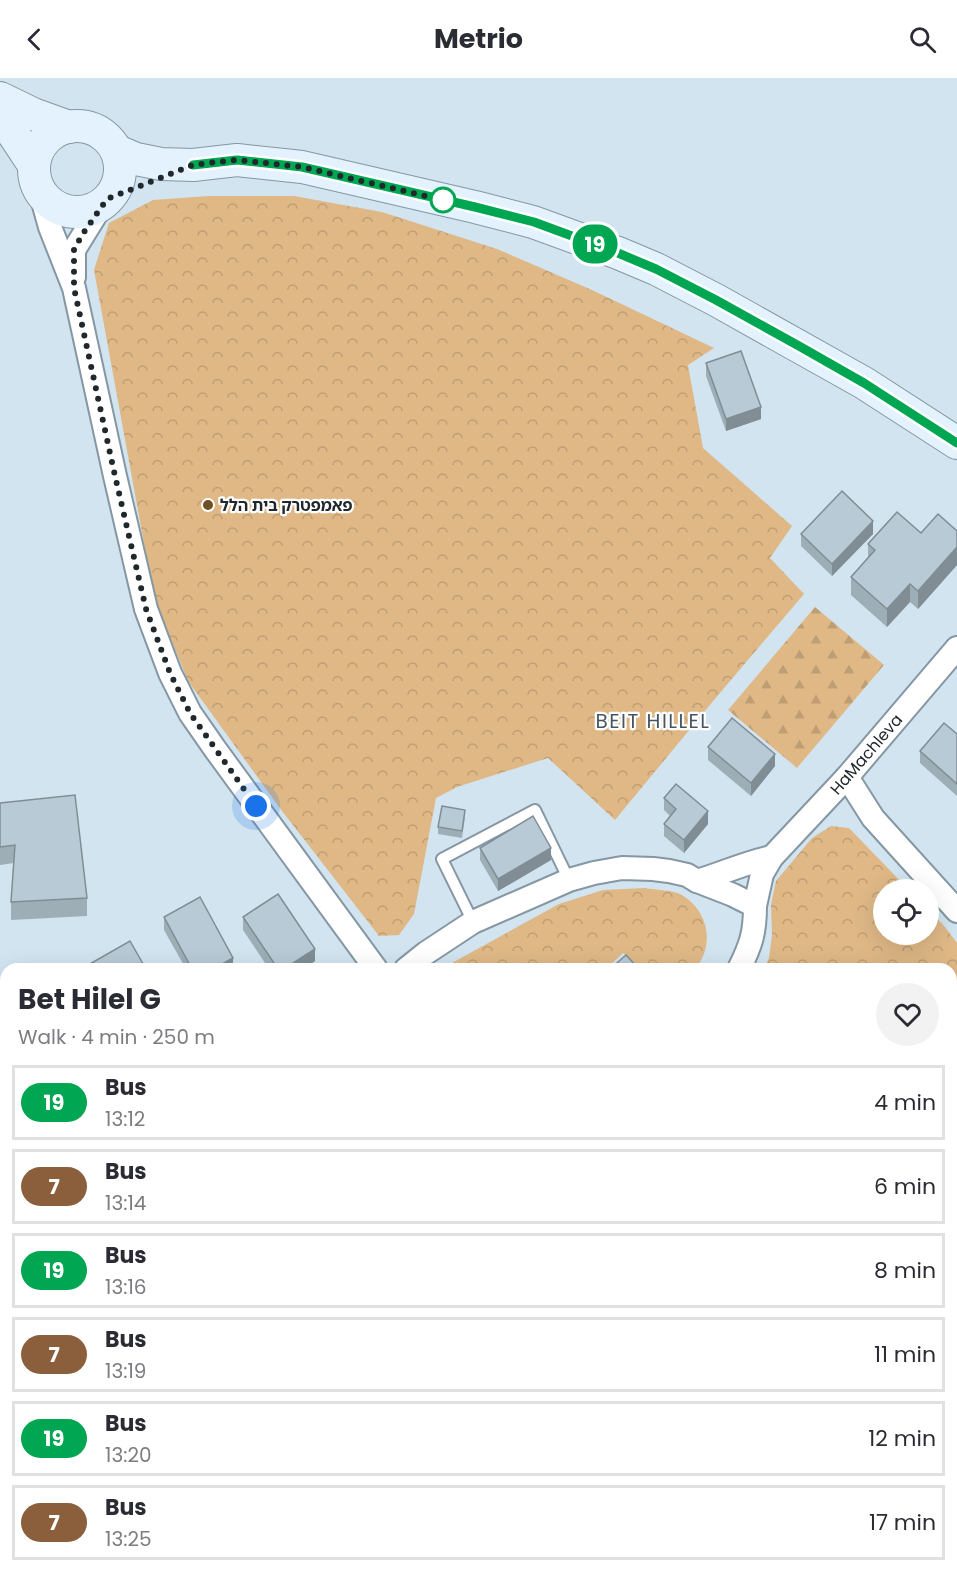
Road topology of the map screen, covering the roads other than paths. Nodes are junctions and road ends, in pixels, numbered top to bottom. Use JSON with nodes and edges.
{"nodes":[{"id":1,"x":0,"y":98,"type":"edge"},
{"id":2,"x":0,"y":114,"type":"edge"},
{"id":3,"x":69,"y":127,"type":"junction"},
{"id":4,"x":117,"y":151,"type":"junction"},
{"id":5,"x":193,"y":165,"type":"junction"},
{"id":6,"x":38,"y":178,"type":"junction"},
{"id":7,"x":105,"y":201,"type":"junction"},
{"id":8,"x":74,"y":288,"type":"junction"},
{"id":9,"x":957,"y":443,"type":"edge"},
{"id":10,"x":957,"y":648,"type":"edge"},
{"id":11,"x":847,"y":777,"type":"junction"},
{"id":12,"x":772,"y":857,"type":"junction"},
{"id":13,"x":569,"y":880,"type":"junction"},
{"id":14,"x":697,"y":882,"type":"junction"},
{"id":15,"x":755,"y":906,"type":"junction"},
{"id":16,"x":957,"y":910,"type":"edge"},
{"id":17,"x":472,"y":922,"type":"junction"},
{"id":18,"x":420,"y":961,"type":"edge"},
{"id":19,"x":372,"y":963,"type":"edge"},
{"id":20,"x":742,"y":963,"type":"edge"}],
"edges":[{"from":1,"to":3,"type":"main road"},
{"from":2,"to":6,"type":"main road"},
{"from":3,"to":4,"type":"main road"},
{"from":3,"to":6,"type":"main road"},
{"from":4,"to":5,"type":"main road"},
{"from":4,"to":7,"type":"main road"},
{"from":5,"to":7,"type":"main road"},
{"from":5,"to":9,"type":"main road"},
{"from":6,"to":7,"type":"main road"},
{"from":6,"to":8,"type":"street"},
{"from":7,"to":8,"type":"street"},
{"from":8,"to":19,"type":"street"},
{"from":10,"to":11,"type":"street","name":"HaMachleva"},
{"from":11,"to":12,"type":"street","name":"HaMachleva"},
{"from":11,"to":16,"type":"street"},
{"from":12,"to":14,"type":"street","name":"HaMachleva"},
{"from":12,"to":15,"type":"street","name":"HaMachleva"},
{"from":13,"to":14,"type":"street"},
{"from":13,"to":17,"type":"street"},
{"from":13,"to":17,"type":"lane"},
{"from":14,"to":15,"type":"street"},
{"from":15,"to":20,"type":"street","name":"HaMachleva"},
{"from":17,"to":18,"type":"street"}]}
